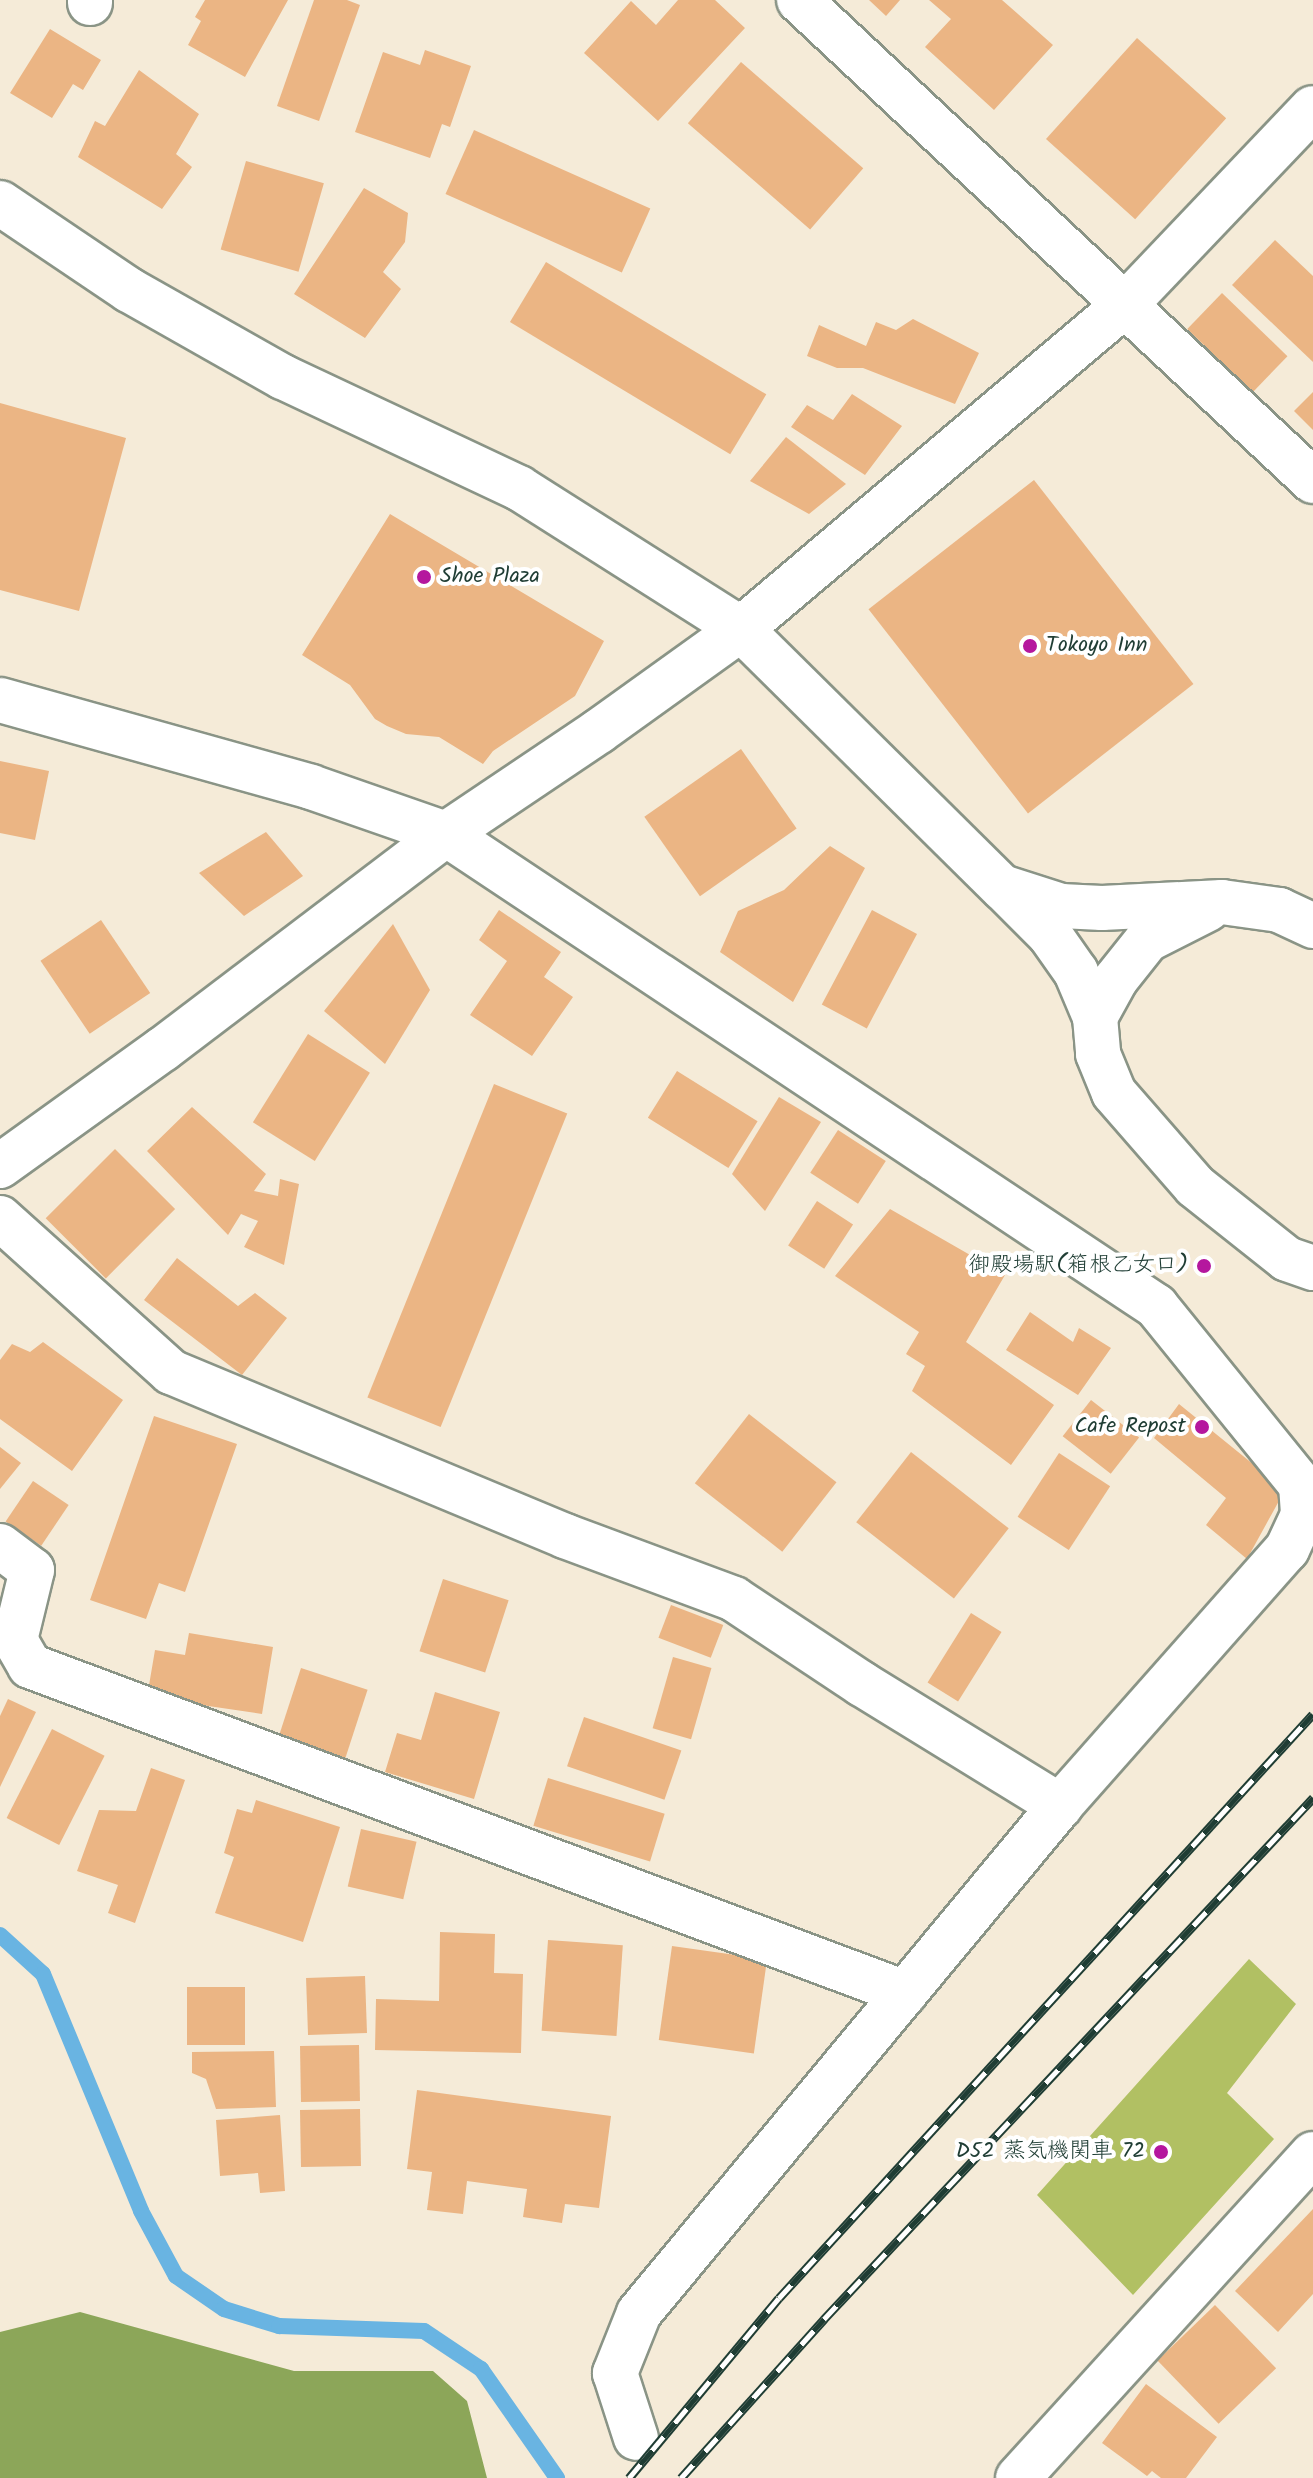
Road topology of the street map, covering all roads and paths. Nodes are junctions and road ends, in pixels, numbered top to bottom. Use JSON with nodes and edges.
{"nodes":[{"id":1,"x":799,"y":0,"type":"edge"},
{"id":2,"x":1313,"y":108,"type":"edge"},
{"id":3,"x":0,"y":203,"type":"edge"},
{"id":4,"x":1127,"y":303,"type":"junction"},
{"id":5,"x":1313,"y":481,"type":"edge"},
{"id":6,"x":741,"y":629,"type":"junction"},
{"id":7,"x":0,"y":700,"type":"edge"},
{"id":8,"x":446,"y":834,"type":"junction"},
{"id":9,"x":1003,"y":888,"type":"junction"},
{"id":10,"x":1222,"y":902,"type":"junction"},
{"id":11,"x":1313,"y":926,"type":"edge"},
{"id":12,"x":1095,"y":1017,"type":"junction"},
{"id":13,"x":0,"y":1166,"type":"edge"},
{"id":14,"x":0,"y":1218,"type":"edge"},
{"id":15,"x":1313,"y":1268,"type":"edge"},
{"id":16,"x":0,"y":1546,"type":"edge"},
{"id":17,"x":1060,"y":1806,"type":"junction"},
{"id":18,"x":905,"y":1993,"type":"junction"},
{"id":19,"x":1313,"y":2154,"type":"edge"},
{"id":20,"x":636,"y":2438,"type":"dead end"},
{"id":21,"x":1018,"y":2478,"type":"edge"}],
"edges":[{"from":1,"to":4,"type":"street"},
{"from":2,"to":4,"type":"street"},
{"from":3,"to":6,"type":"street"},
{"from":4,"to":5,"type":"street"},
{"from":4,"to":6,"type":"street"},
{"from":6,"to":8,"type":"street"},
{"from":6,"to":9,"type":"street"},
{"from":7,"to":8,"type":"street"},
{"from":8,"to":13,"type":"street"},
{"from":8,"to":17,"type":"street"},
{"from":9,"to":10,"type":"street"},
{"from":9,"to":12,"type":"street"},
{"from":10,"to":11,"type":"street"},
{"from":10,"to":12,"type":"street"},
{"from":12,"to":15,"type":"street"},
{"from":14,"to":17,"type":"street"},
{"from":16,"to":18,"type":"street"},
{"from":17,"to":18,"type":"street"},
{"from":18,"to":20,"type":"street"},
{"from":19,"to":21,"type":"street"}]}
